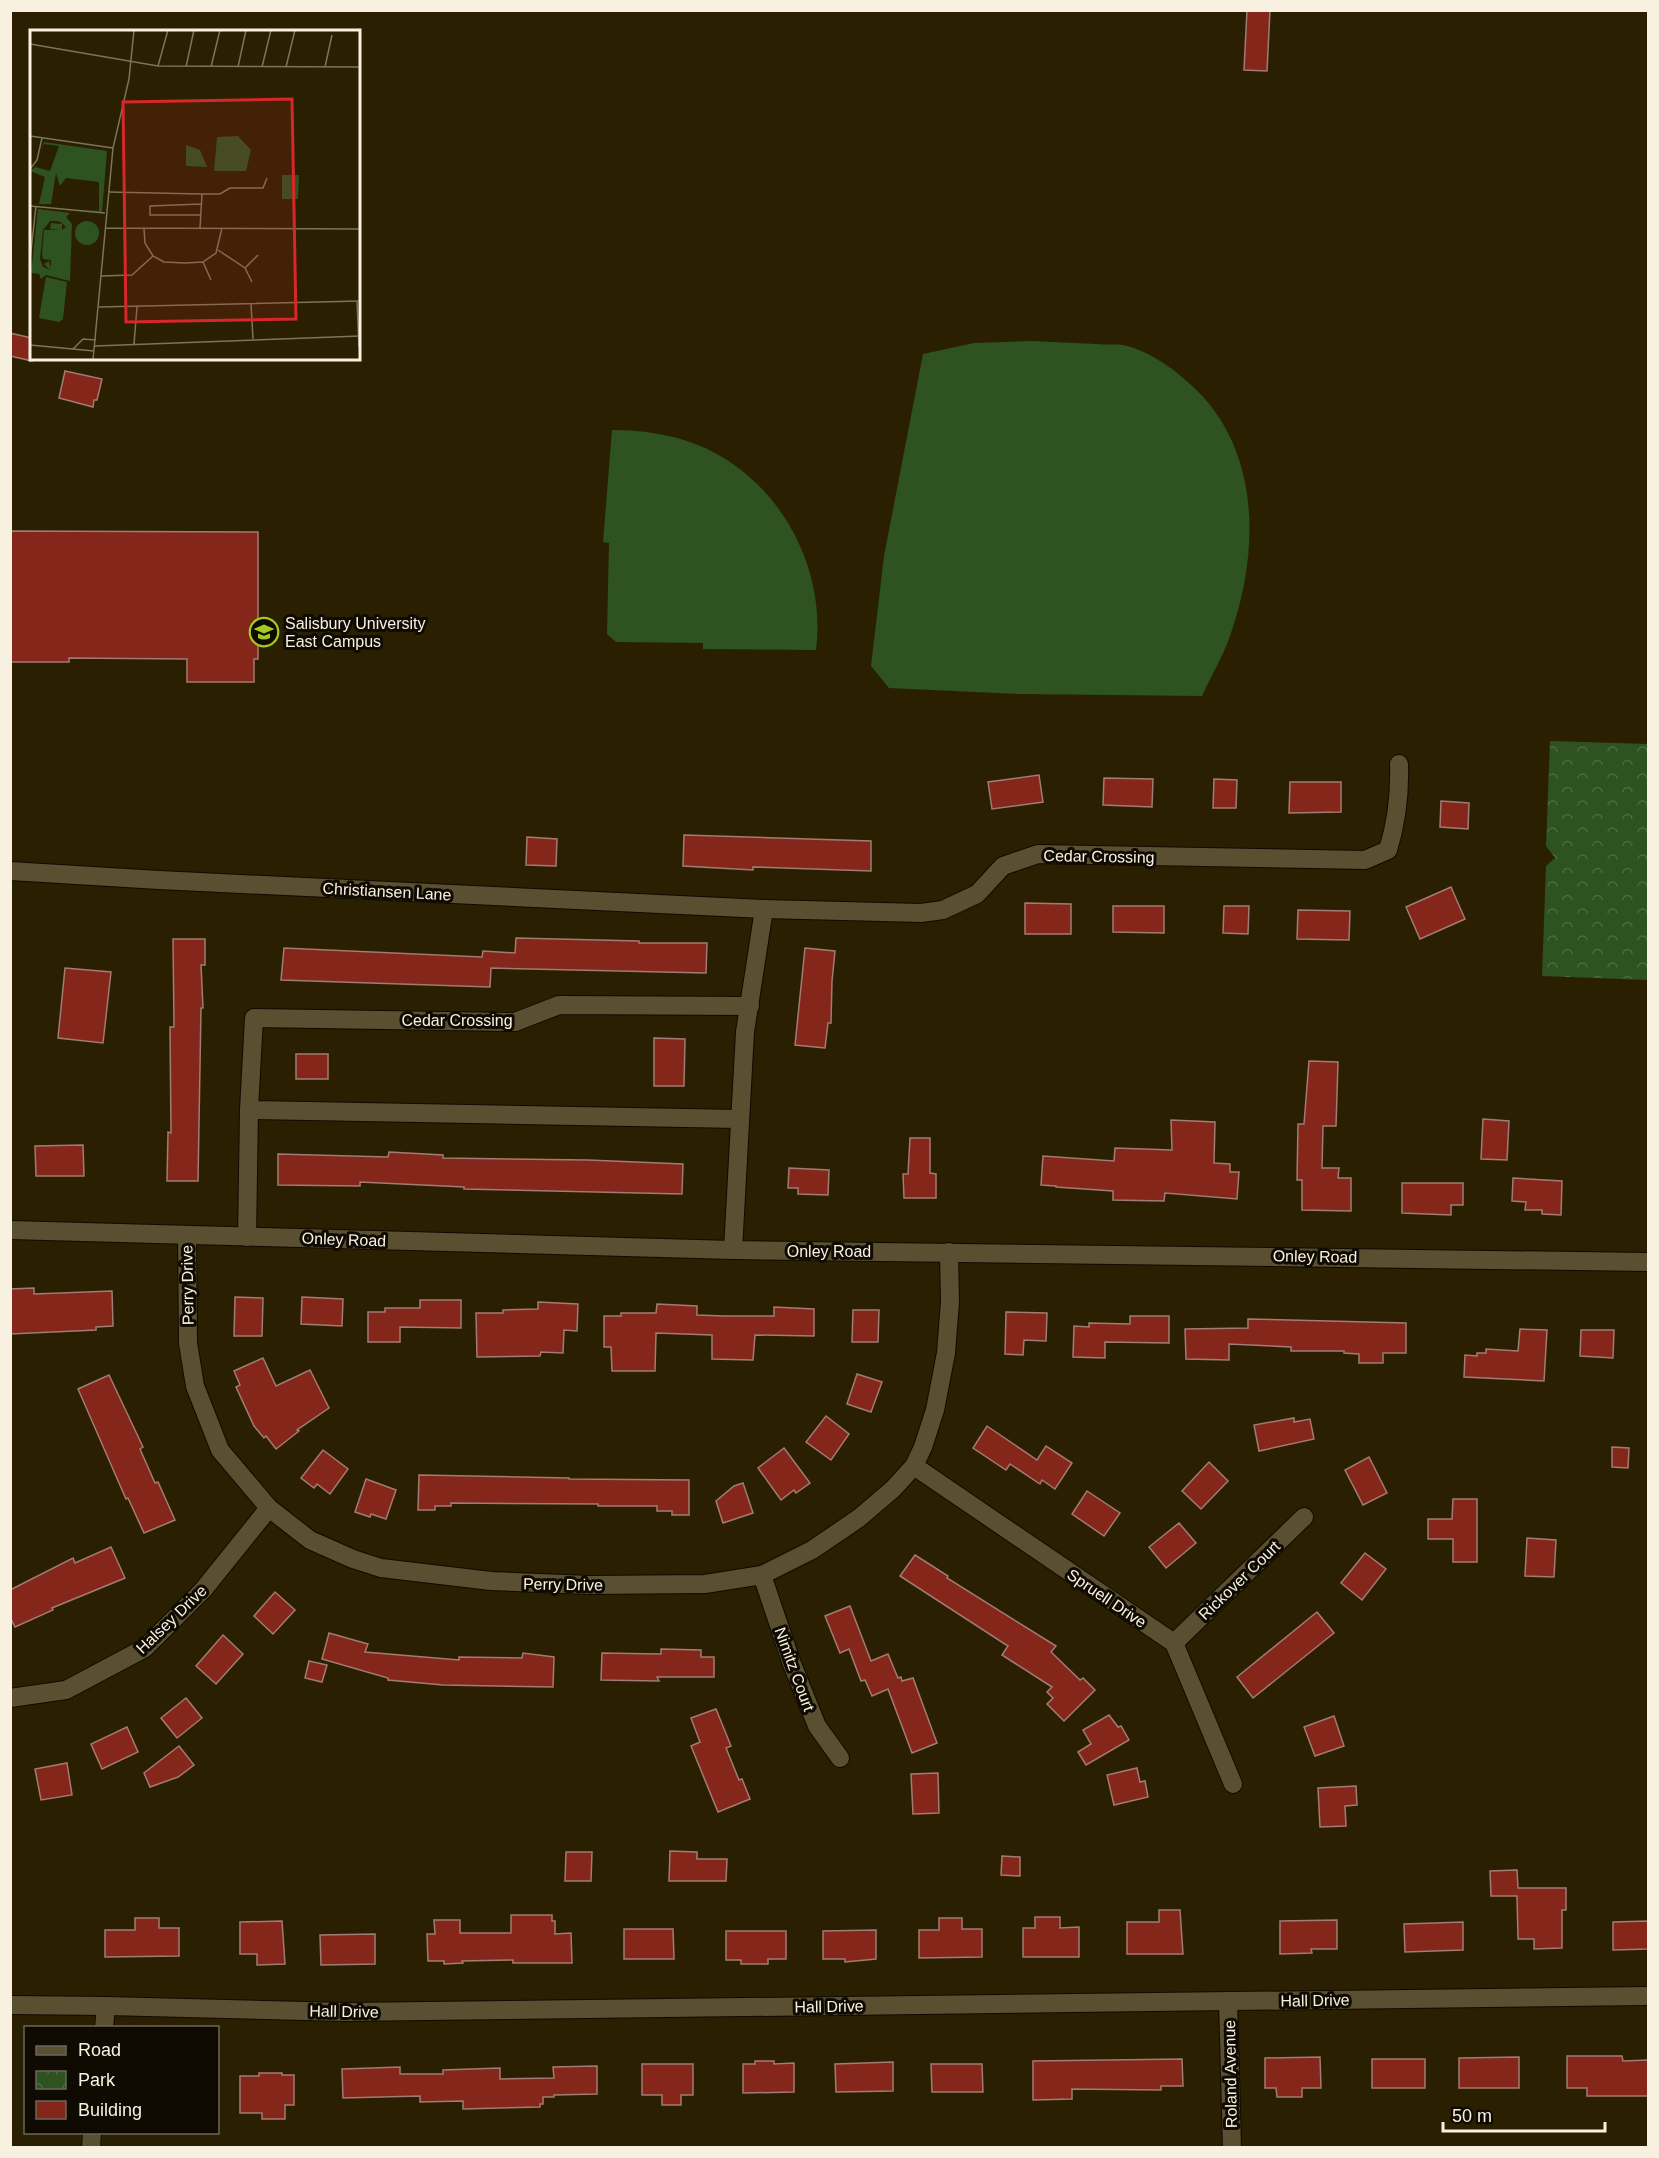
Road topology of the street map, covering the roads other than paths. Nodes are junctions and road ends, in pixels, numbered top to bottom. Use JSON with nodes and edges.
{"nodes":[{"id":1,"x":1399,"y":764,"type":"dead end"},
{"id":2,"x":10,"y":871,"type":"edge"},
{"id":3,"x":764,"y":909,"type":"junction"},
{"id":4,"x":750,"y":1006,"type":"junction"},
{"id":5,"x":249,"y":1110,"type":"junction"},
{"id":6,"x":740,"y":1119,"type":"junction"},
{"id":7,"x":10,"y":1230,"type":"edge"},
{"id":8,"x":187,"y":1235,"type":"junction"},
{"id":9,"x":247,"y":1237,"type":"junction"},
{"id":10,"x":732,"y":1250,"type":"junction"},
{"id":11,"x":949,"y":1252,"type":"junction"},
{"id":12,"x":1648,"y":1262,"type":"edge"},
{"id":13,"x":914,"y":1466,"type":"junction"},
{"id":14,"x":269,"y":1508,"type":"junction"},
{"id":15,"x":1304,"y":1517,"type":"dead end"},
{"id":16,"x":762,"y":1575,"type":"junction"},
{"id":17,"x":1174,"y":1643,"type":"junction"},
{"id":18,"x":10,"y":1698,"type":"edge"},
{"id":19,"x":840,"y":1758,"type":"dead end"},
{"id":20,"x":1233,"y":1784,"type":"dead end"},
{"id":21,"x":1648,"y":1996,"type":"edge"},
{"id":22,"x":1228,"y":2001,"type":"junction"},
{"id":23,"x":10,"y":2006,"type":"edge"},
{"id":24,"x":106,"y":2006,"type":"junction"},
{"id":25,"x":104,"y":2026,"type":"edge"},
{"id":26,"x":1232,"y":2148,"type":"edge"}],
"edges":[{"from":1,"to":3,"type":"street","name":"Cedar Crossing"},
{"from":2,"to":3,"type":"street","name":"Christiansen Lane"},
{"from":3,"to":4,"type":"street"},
{"from":4,"to":5,"type":"street","name":"Cedar Crossing"},
{"from":4,"to":6,"type":"street"},
{"from":5,"to":6,"type":"street"},
{"from":5,"to":9,"type":"street","name":"Cedar Crossing"},
{"from":6,"to":10,"type":"street"},
{"from":7,"to":8,"type":"street","name":"Onley Road"},
{"from":8,"to":9,"type":"street","name":"Onley Road"},
{"from":8,"to":14,"type":"street","name":"Perry Drive"},
{"from":9,"to":10,"type":"street","name":"Onley Road"},
{"from":10,"to":11,"type":"street","name":"Onley Road"},
{"from":11,"to":12,"type":"street","name":"Onley Road"},
{"from":11,"to":13,"type":"street","name":"Perry Drive"},
{"from":13,"to":16,"type":"street","name":"Perry Drive"},
{"from":13,"to":17,"type":"street","name":"Spruell Drive"},
{"from":14,"to":16,"type":"street","name":"Perry Drive"},
{"from":14,"to":18,"type":"street","name":"Halsey Drive"},
{"from":15,"to":17,"type":"street","name":"Rickover Court"},
{"from":16,"to":19,"type":"street","name":"Nimitz Court"},
{"from":17,"to":20,"type":"street"},
{"from":21,"to":22,"type":"street","name":"Hall Drive"},
{"from":22,"to":24,"type":"street","name":"Hall Drive"},
{"from":22,"to":26,"type":"street","name":"Roland Avenue"},
{"from":23,"to":24,"type":"street","name":"Hall Drive"},
{"from":24,"to":25,"type":"street"}]}
